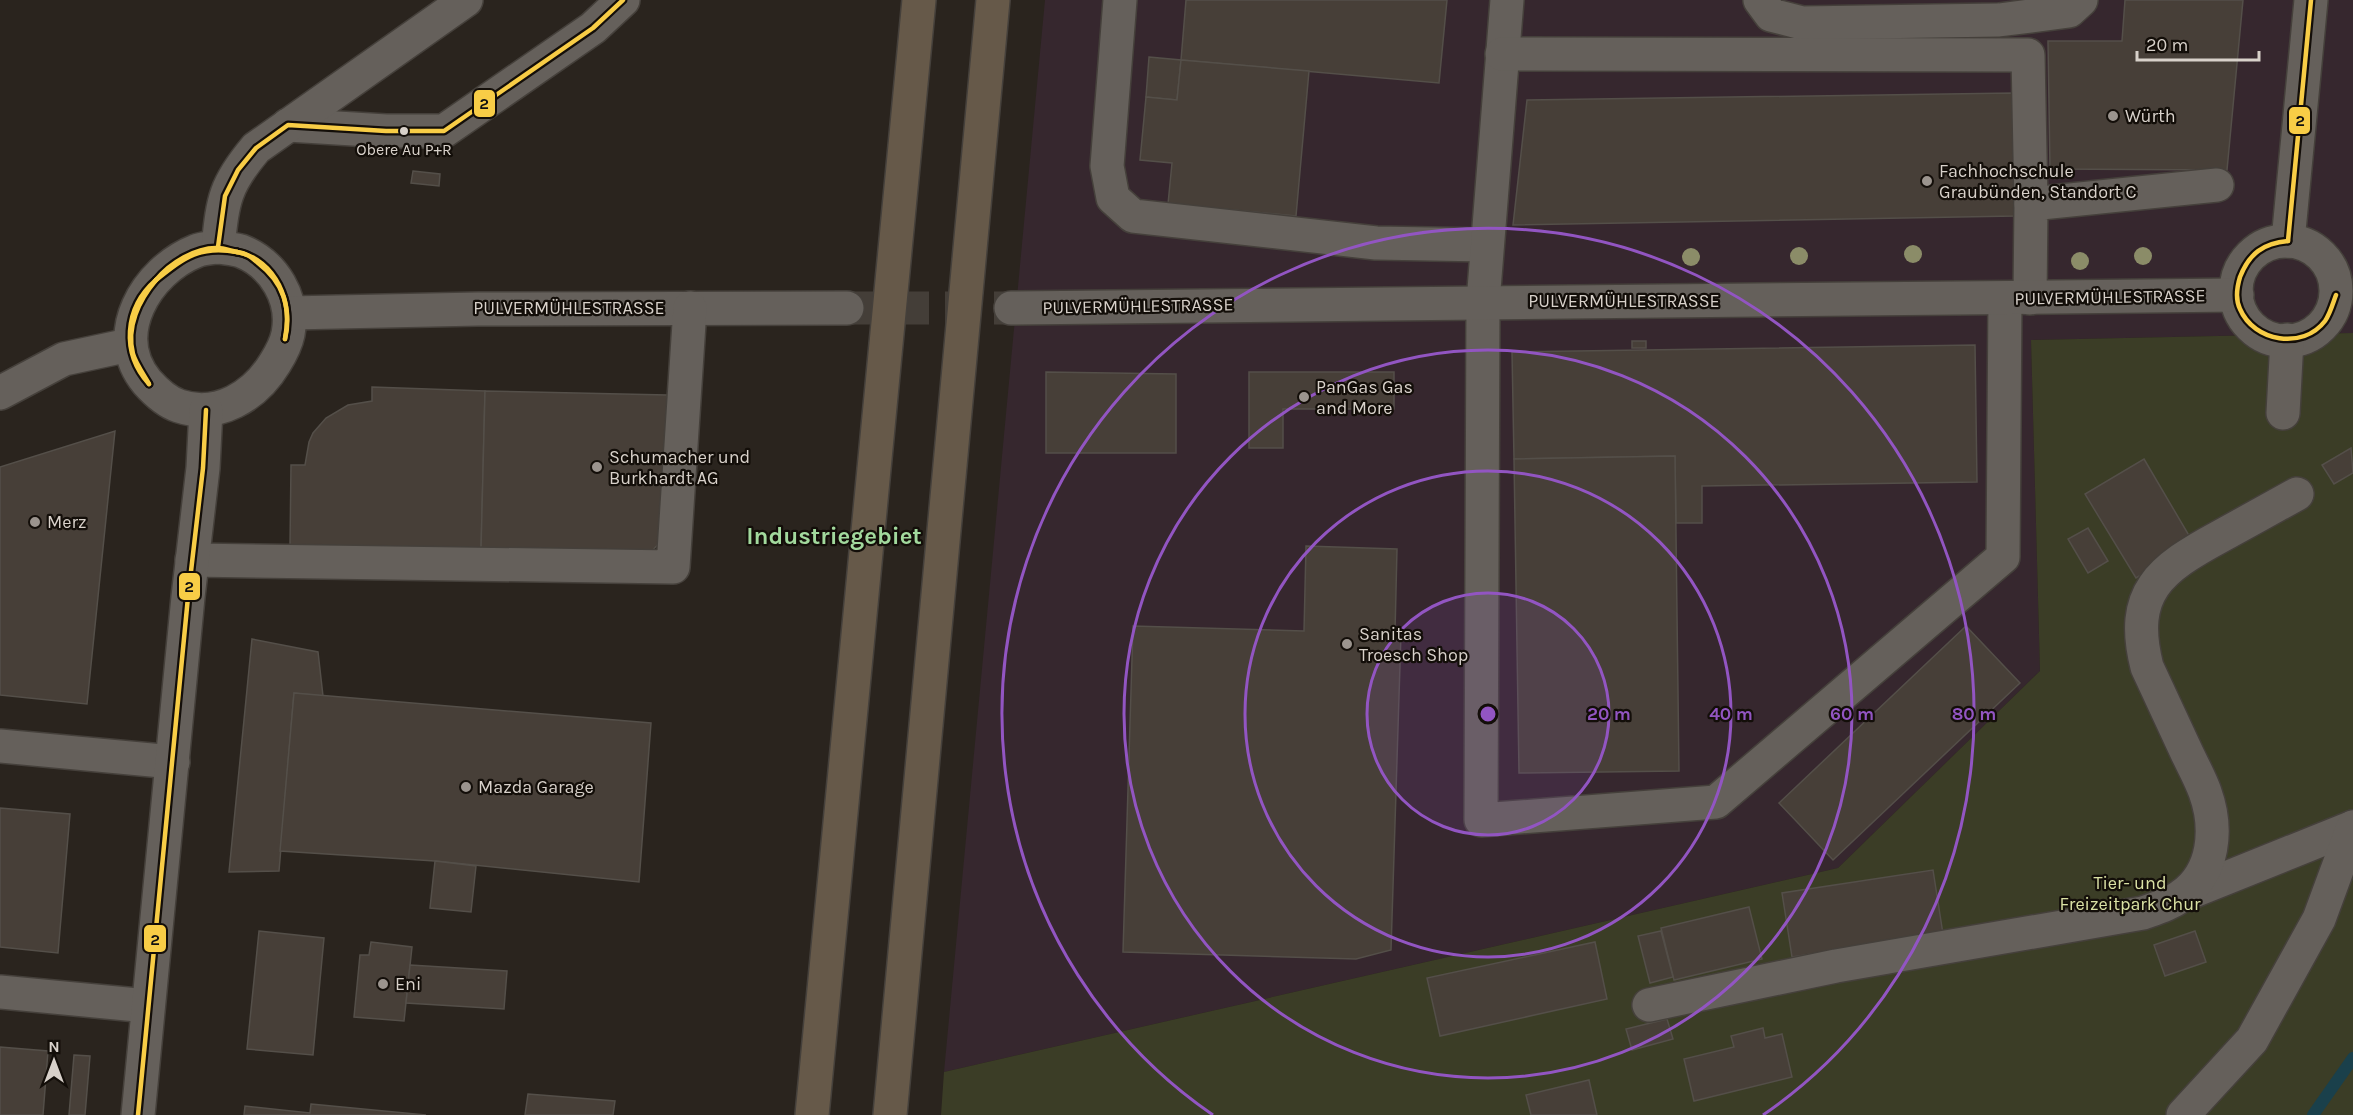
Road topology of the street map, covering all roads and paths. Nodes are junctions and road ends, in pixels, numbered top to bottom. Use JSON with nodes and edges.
{"nodes":[{"id":1,"x":466,"y":0,"type":"edge"},
{"id":2,"x":623,"y":0,"type":"edge"},
{"id":3,"x":919,"y":0,"type":"edge"},
{"id":4,"x":993,"y":0,"type":"edge"},
{"id":5,"x":1120,"y":0,"type":"edge"},
{"id":6,"x":1507,"y":0,"type":"edge"},
{"id":7,"x":1760,"y":0,"type":"edge"},
{"id":8,"x":2081,"y":0,"type":"edge"},
{"id":9,"x":2311,"y":0,"type":"edge"},
{"id":10,"x":1502,"y":54,"type":"junction"},
{"id":11,"x":288,"y":125,"type":"junction"},
{"id":12,"x":2217,"y":185,"type":"dead end"},
{"id":13,"x":2031,"y":204,"type":"junction"},
{"id":14,"x":2288,"y":241,"type":"junction"},
{"id":15,"x":1487,"y":245,"type":"junction"},
{"id":16,"x":218,"y":248,"type":"junction"},
{"id":17,"x":2236,"y":295,"type":"junction"},
{"id":18,"x":2345,"y":297,"type":"edge"},
{"id":19,"x":2017,"y":298,"type":"junction"},
{"id":20,"x":1482,"y":302,"type":"junction"},
{"id":21,"x":690,"y":308,"type":"junction"},
{"id":22,"x":847,"y":308,"type":"tunnel mouth"},
{"id":23,"x":1011,"y":308,"type":"tunnel mouth"},
{"id":24,"x":290,"y":313,"type":"junction"},
{"id":25,"x":2287,"y":340,"type":"junction"},
{"id":26,"x":129,"y":345,"type":"junction"},
{"id":27,"x":0,"y":393,"type":"edge"},
{"id":28,"x":206,"y":410,"type":"junction"},
{"id":29,"x":2283,"y":413,"type":"dead end"},
{"id":30,"x":2297,"y":494,"type":"dead end"},
{"id":31,"x":192,"y":560,"type":"junction"},
{"id":32,"x":0,"y":746,"type":"edge"},
{"id":33,"x":172,"y":762,"type":"junction"},
{"id":34,"x":2353,"y":827,"type":"edge"},
{"id":35,"x":2182,"y":896,"type":"junction"},
{"id":36,"x":0,"y":992,"type":"edge"},
{"id":37,"x":1649,"y":1005,"type":"dead end"},
{"id":38,"x":148,"y":1006,"type":"junction"},
{"id":39,"x":138,"y":1115,"type":"edge"},
{"id":40,"x":812,"y":1115,"type":"edge"},
{"id":41,"x":890,"y":1115,"type":"edge"},
{"id":42,"x":2183,"y":1115,"type":"edge"}],
"edges":[{"from":1,"to":11,"type":"street"},
{"from":2,"to":11,"type":"street"},
{"from":3,"to":40,"type":"highway"},
{"from":4,"to":41,"type":"highway"},
{"from":5,"to":15,"type":"street"},
{"from":6,"to":10,"type":"street"},
{"from":7,"to":8,"type":"street"},
{"from":9,"to":14,"type":"street"},
{"from":10,"to":13,"type":"street"},
{"from":10,"to":15,"type":"street"},
{"from":11,"to":16,"type":"street"},
{"from":12,"to":13,"type":"street"},
{"from":13,"to":19,"type":"street"},
{"from":14,"to":17,"type":"street"},
{"from":14,"to":18,"type":"street"},
{"from":15,"to":20,"type":"street"},
{"from":16,"to":24,"type":"street"},
{"from":16,"to":26,"type":"street"},
{"from":17,"to":19,"type":"street","name":"PULVERMÜHLESTRASSE"},
{"from":17,"to":25,"type":"street"},
{"from":18,"to":25,"type":"street"},
{"from":19,"to":20,"type":"street","name":"PULVERMÜHLESTRASSE"},
{"from":19,"to":20,"type":"street"},
{"from":20,"to":23,"type":"street","name":"PULVERMÜHLESTRASSE"},
{"from":21,"to":22,"type":"street","name":"PULVERMÜHLESTRASSE"},
{"from":21,"to":24,"type":"street","name":"PULVERMÜHLESTRASSE"},
{"from":21,"to":31,"type":"street"},
{"from":24,"to":28,"type":"street"},
{"from":25,"to":29,"type":"street"},
{"from":26,"to":27,"type":"street"},
{"from":26,"to":28,"type":"street"},
{"from":28,"to":31,"type":"street"},
{"from":30,"to":35,"type":"street"},
{"from":31,"to":33,"type":"street"},
{"from":32,"to":33,"type":"street"},
{"from":33,"to":38,"type":"street"},
{"from":34,"to":35,"type":"street"},
{"from":34,"to":42,"type":"street"},
{"from":35,"to":37,"type":"street"},
{"from":36,"to":38,"type":"street"},
{"from":38,"to":39,"type":"street"}]}
